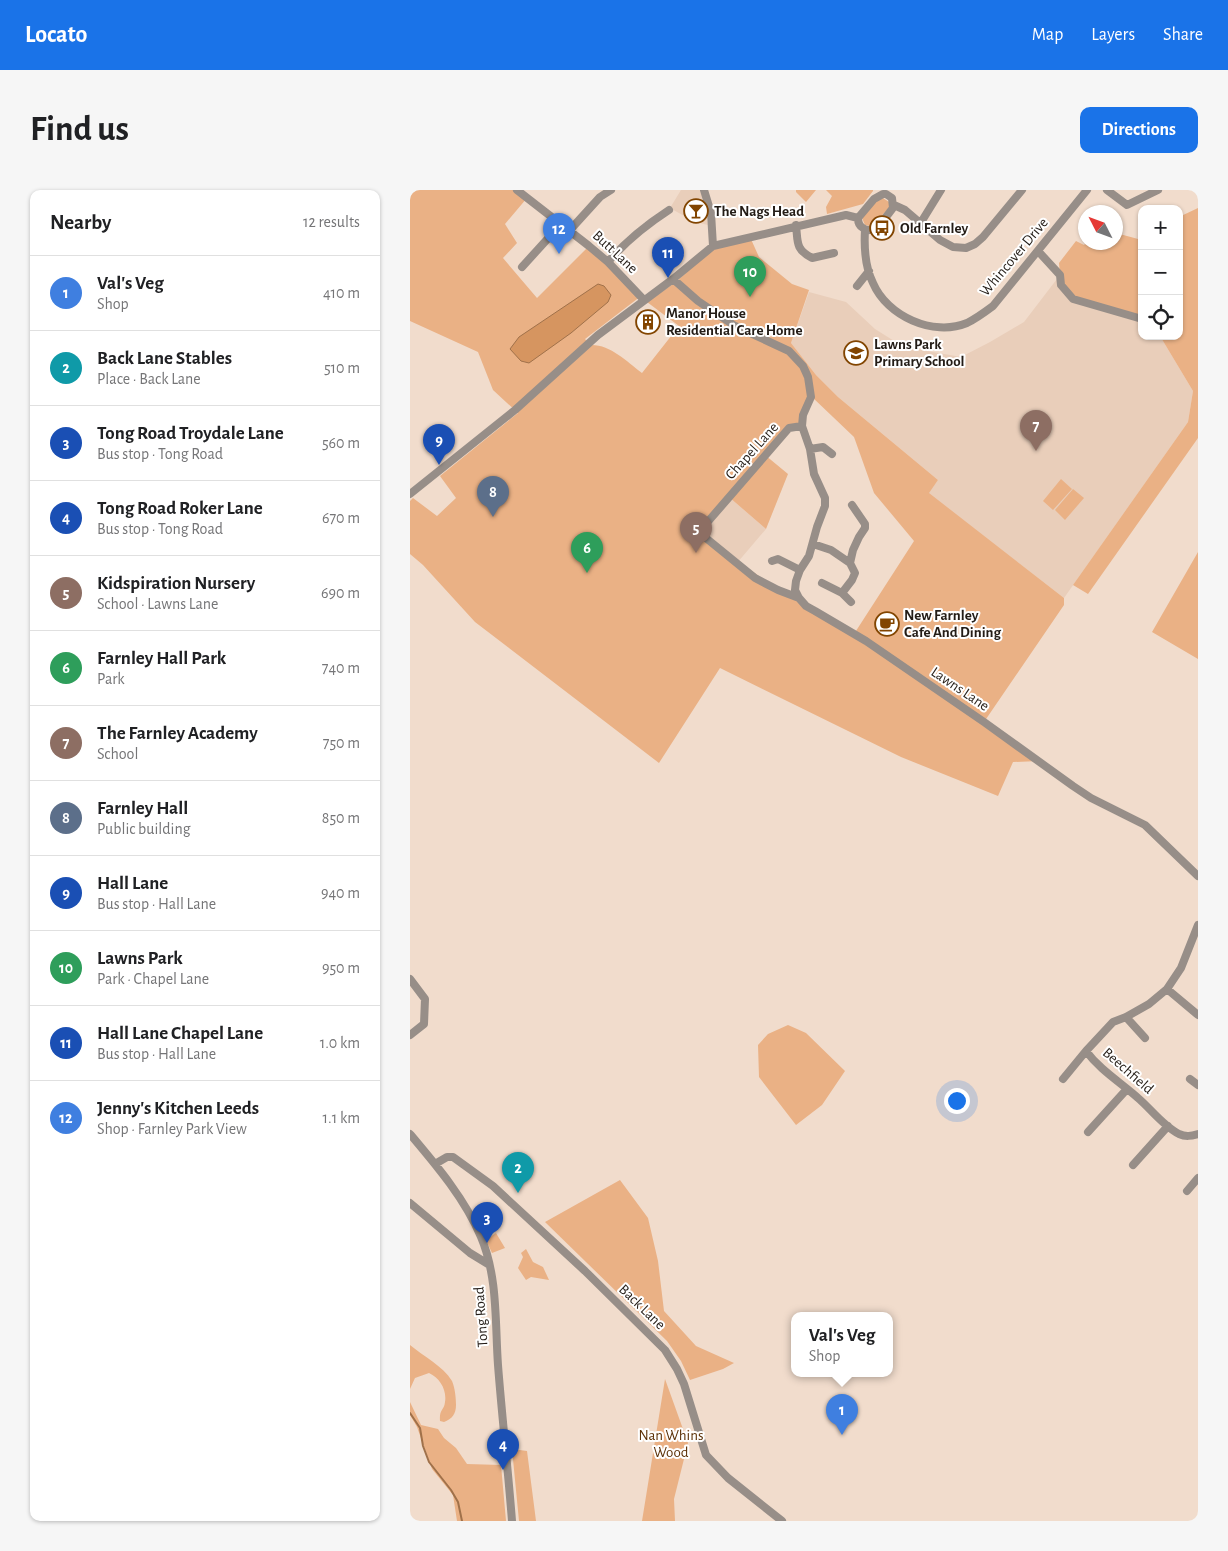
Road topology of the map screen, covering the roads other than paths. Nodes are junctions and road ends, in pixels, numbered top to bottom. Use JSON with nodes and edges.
{"nodes":[{"id":1,"x":517,"y":190,"type":"edge"},
{"id":2,"x":611,"y":190,"type":"edge"},
{"id":3,"x":704,"y":190,"type":"edge"},
{"id":4,"x":941,"y":190,"type":"edge"},
{"id":5,"x":1022,"y":190,"type":"edge"},
{"id":6,"x":1087,"y":190,"type":"edge"},
{"id":7,"x":1107,"y":190,"type":"edge"},
{"id":8,"x":1158,"y":190,"type":"edge"},
{"id":9,"x":882,"y":192,"type":"edge"},
{"id":10,"x":529,"y":194,"type":"edge"},
{"id":11,"x":894,"y":205,"type":"junction"},
{"id":12,"x":670,"y":210,"type":"dead end"},
{"id":13,"x":858,"y":218,"type":"junction"},
{"id":14,"x":562,"y":224,"type":"junction"},
{"id":15,"x":920,"y":224,"type":"junction"},
{"id":16,"x":796,"y":226,"type":"junction"},
{"id":17,"x":570,"y":230,"type":"junction"},
{"id":18,"x":865,"y":230,"type":"junction"},
{"id":19,"x":713,"y":246,"type":"junction"},
{"id":20,"x":1038,"y":251,"type":"junction"},
{"id":21,"x":834,"y":253,"type":"dead end"},
{"id":22,"x":608,"y":262,"type":"junction"},
{"id":23,"x":522,"y":267,"type":"dead end"},
{"id":24,"x":869,"y":271,"type":"junction"},
{"id":25,"x":673,"y":279,"type":"junction"},
{"id":26,"x":857,"y":286,"type":"dead end"},
{"id":27,"x":644,"y":300,"type":"junction"},
{"id":28,"x":1138,"y":319,"type":"edge"},
{"id":29,"x":802,"y":426,"type":"junction"},
{"id":30,"x":810,"y":449,"type":"junction"},
{"id":31,"x":832,"y":454,"type":"dead end"},
{"id":32,"x":410,"y":494,"type":"edge"},
{"id":33,"x":852,"y":505,"type":"dead end"},
{"id":34,"x":701,"y":534,"type":"joint"},
{"id":35,"x":813,"y":544,"type":"junction"},
{"id":36,"x":776,"y":557,"type":"dead end"},
{"id":37,"x":850,"y":563,"type":"junction"},
{"id":38,"x":800,"y":570,"type":"junction"},
{"id":39,"x":822,"y":583,"type":"dead end"},
{"id":40,"x":842,"y":593,"type":"junction"},
{"id":41,"x":799,"y":598,"type":"junction"},
{"id":42,"x":851,"y":602,"type":"dead end"},
{"id":43,"x":1198,"y":876,"type":"edge"},
{"id":44,"x":1198,"y":925,"type":"edge"},
{"id":45,"x":1190,"y":948,"type":"junction"},
{"id":46,"x":1198,"y":952,"type":"edge"},
{"id":47,"x":410,"y":978,"type":"edge"},
{"id":48,"x":1167,"y":988,"type":"junction"},
{"id":49,"x":1198,"y":1015,"type":"edge"},
{"id":50,"x":1126,"y":1017,"type":"junction"},
{"id":51,"x":410,"y":1035,"type":"edge"},
{"id":52,"x":1145,"y":1038,"type":"dead end"},
{"id":53,"x":1086,"y":1051,"type":"junction"},
{"id":54,"x":1063,"y":1078,"type":"dead end"},
{"id":55,"x":1190,"y":1078,"type":"dead end"},
{"id":56,"x":1198,"y":1085,"type":"edge"},
{"id":57,"x":1127,"y":1089,"type":"junction"},
{"id":58,"x":1168,"y":1126,"type":"junction"},
{"id":59,"x":1088,"y":1132,"type":"dead end"},
{"id":60,"x":410,"y":1134,"type":"edge"},
{"id":61,"x":1198,"y":1134,"type":"edge"},
{"id":62,"x":435,"y":1164,"type":"junction"},
{"id":63,"x":1133,"y":1165,"type":"dead end"},
{"id":64,"x":1198,"y":1178,"type":"edge"},
{"id":65,"x":1188,"y":1191,"type":"dead end"},
{"id":66,"x":410,"y":1203,"type":"edge"},
{"id":67,"x":488,"y":1264,"type":"junction"},
{"id":68,"x":512,"y":1521,"type":"edge"},
{"id":69,"x":782,"y":1521,"type":"edge"}],
"edges":[{"from":1,"to":10,"type":"street","name":"Butt Lane"},
{"from":2,"to":17,"type":"street"},
{"from":3,"to":19,"type":"street"},
{"from":4,"to":15,"type":"street"},
{"from":5,"to":15,"type":"street"},
{"from":6,"to":20,"type":"street","name":"Whincover Drive"},
{"from":7,"to":8,"type":"street"},
{"from":9,"to":11,"type":"street"},
{"from":9,"to":13,"type":"street"},
{"from":10,"to":14,"type":"street","name":"Butt Lane"},
{"from":11,"to":15,"type":"street"},
{"from":11,"to":18,"type":"street"},
{"from":12,"to":22,"type":"street"},
{"from":13,"to":16,"type":"street"},
{"from":13,"to":18,"type":"street"},
{"from":14,"to":17,"type":"street","name":"Butt Lane"},
{"from":14,"to":23,"type":"street"},
{"from":16,"to":19,"type":"street"},
{"from":16,"to":21,"type":"street"},
{"from":17,"to":22,"type":"street","name":"Butt Lane"},
{"from":18,"to":24,"type":"street","name":"Whincover Drive"},
{"from":19,"to":25,"type":"street"},
{"from":20,"to":24,"type":"street","name":"Whincover Drive"},
{"from":20,"to":28,"type":"street"},
{"from":22,"to":27,"type":"street","name":"Butt Lane"},
{"from":24,"to":26,"type":"street"},
{"from":25,"to":27,"type":"street"},
{"from":25,"to":29,"type":"street","name":"Chapel Lane"},
{"from":27,"to":32,"type":"street"},
{"from":29,"to":30,"type":"street"},
{"from":29,"to":34,"type":"street","name":"Chapel Lane"},
{"from":30,"to":31,"type":"street"},
{"from":30,"to":35,"type":"street"},
{"from":33,"to":37,"type":"street"},
{"from":34,"to":41,"type":"street","name":"Lawns Lane"},
{"from":35,"to":37,"type":"street"},
{"from":35,"to":38,"type":"street"},
{"from":36,"to":38,"type":"street"},
{"from":37,"to":40,"type":"street"},
{"from":38,"to":41,"type":"street"},
{"from":39,"to":40,"type":"street"},
{"from":40,"to":42,"type":"street"},
{"from":41,"to":43,"type":"street","name":"Lawns Lane"},
{"from":44,"to":45,"type":"street","name":"Beechfield"},
{"from":45,"to":46,"type":"street"},
{"from":45,"to":48,"type":"street","name":"Beechfield"},
{"from":47,"to":51,"type":"street"},
{"from":48,"to":49,"type":"street"},
{"from":48,"to":50,"type":"street","name":"Beechfield"},
{"from":50,"to":52,"type":"street"},
{"from":50,"to":53,"type":"street","name":"Beechfield"},
{"from":53,"to":54,"type":"street"},
{"from":53,"to":57,"type":"street","name":"Beechfield"},
{"from":55,"to":56,"type":"street"},
{"from":57,"to":58,"type":"street","name":"Beechfield"},
{"from":57,"to":59,"type":"street"},
{"from":58,"to":61,"type":"street","name":"Beechfield"},
{"from":58,"to":63,"type":"street"},
{"from":60,"to":62,"type":"street","name":"Tong Road"},
{"from":62,"to":67,"type":"street","name":"Tong Road"},
{"from":62,"to":69,"type":"street","name":"Back Lane"},
{"from":64,"to":65,"type":"street"},
{"from":66,"to":67,"type":"street"},
{"from":67,"to":68,"type":"street","name":"Tong Road"}]}
